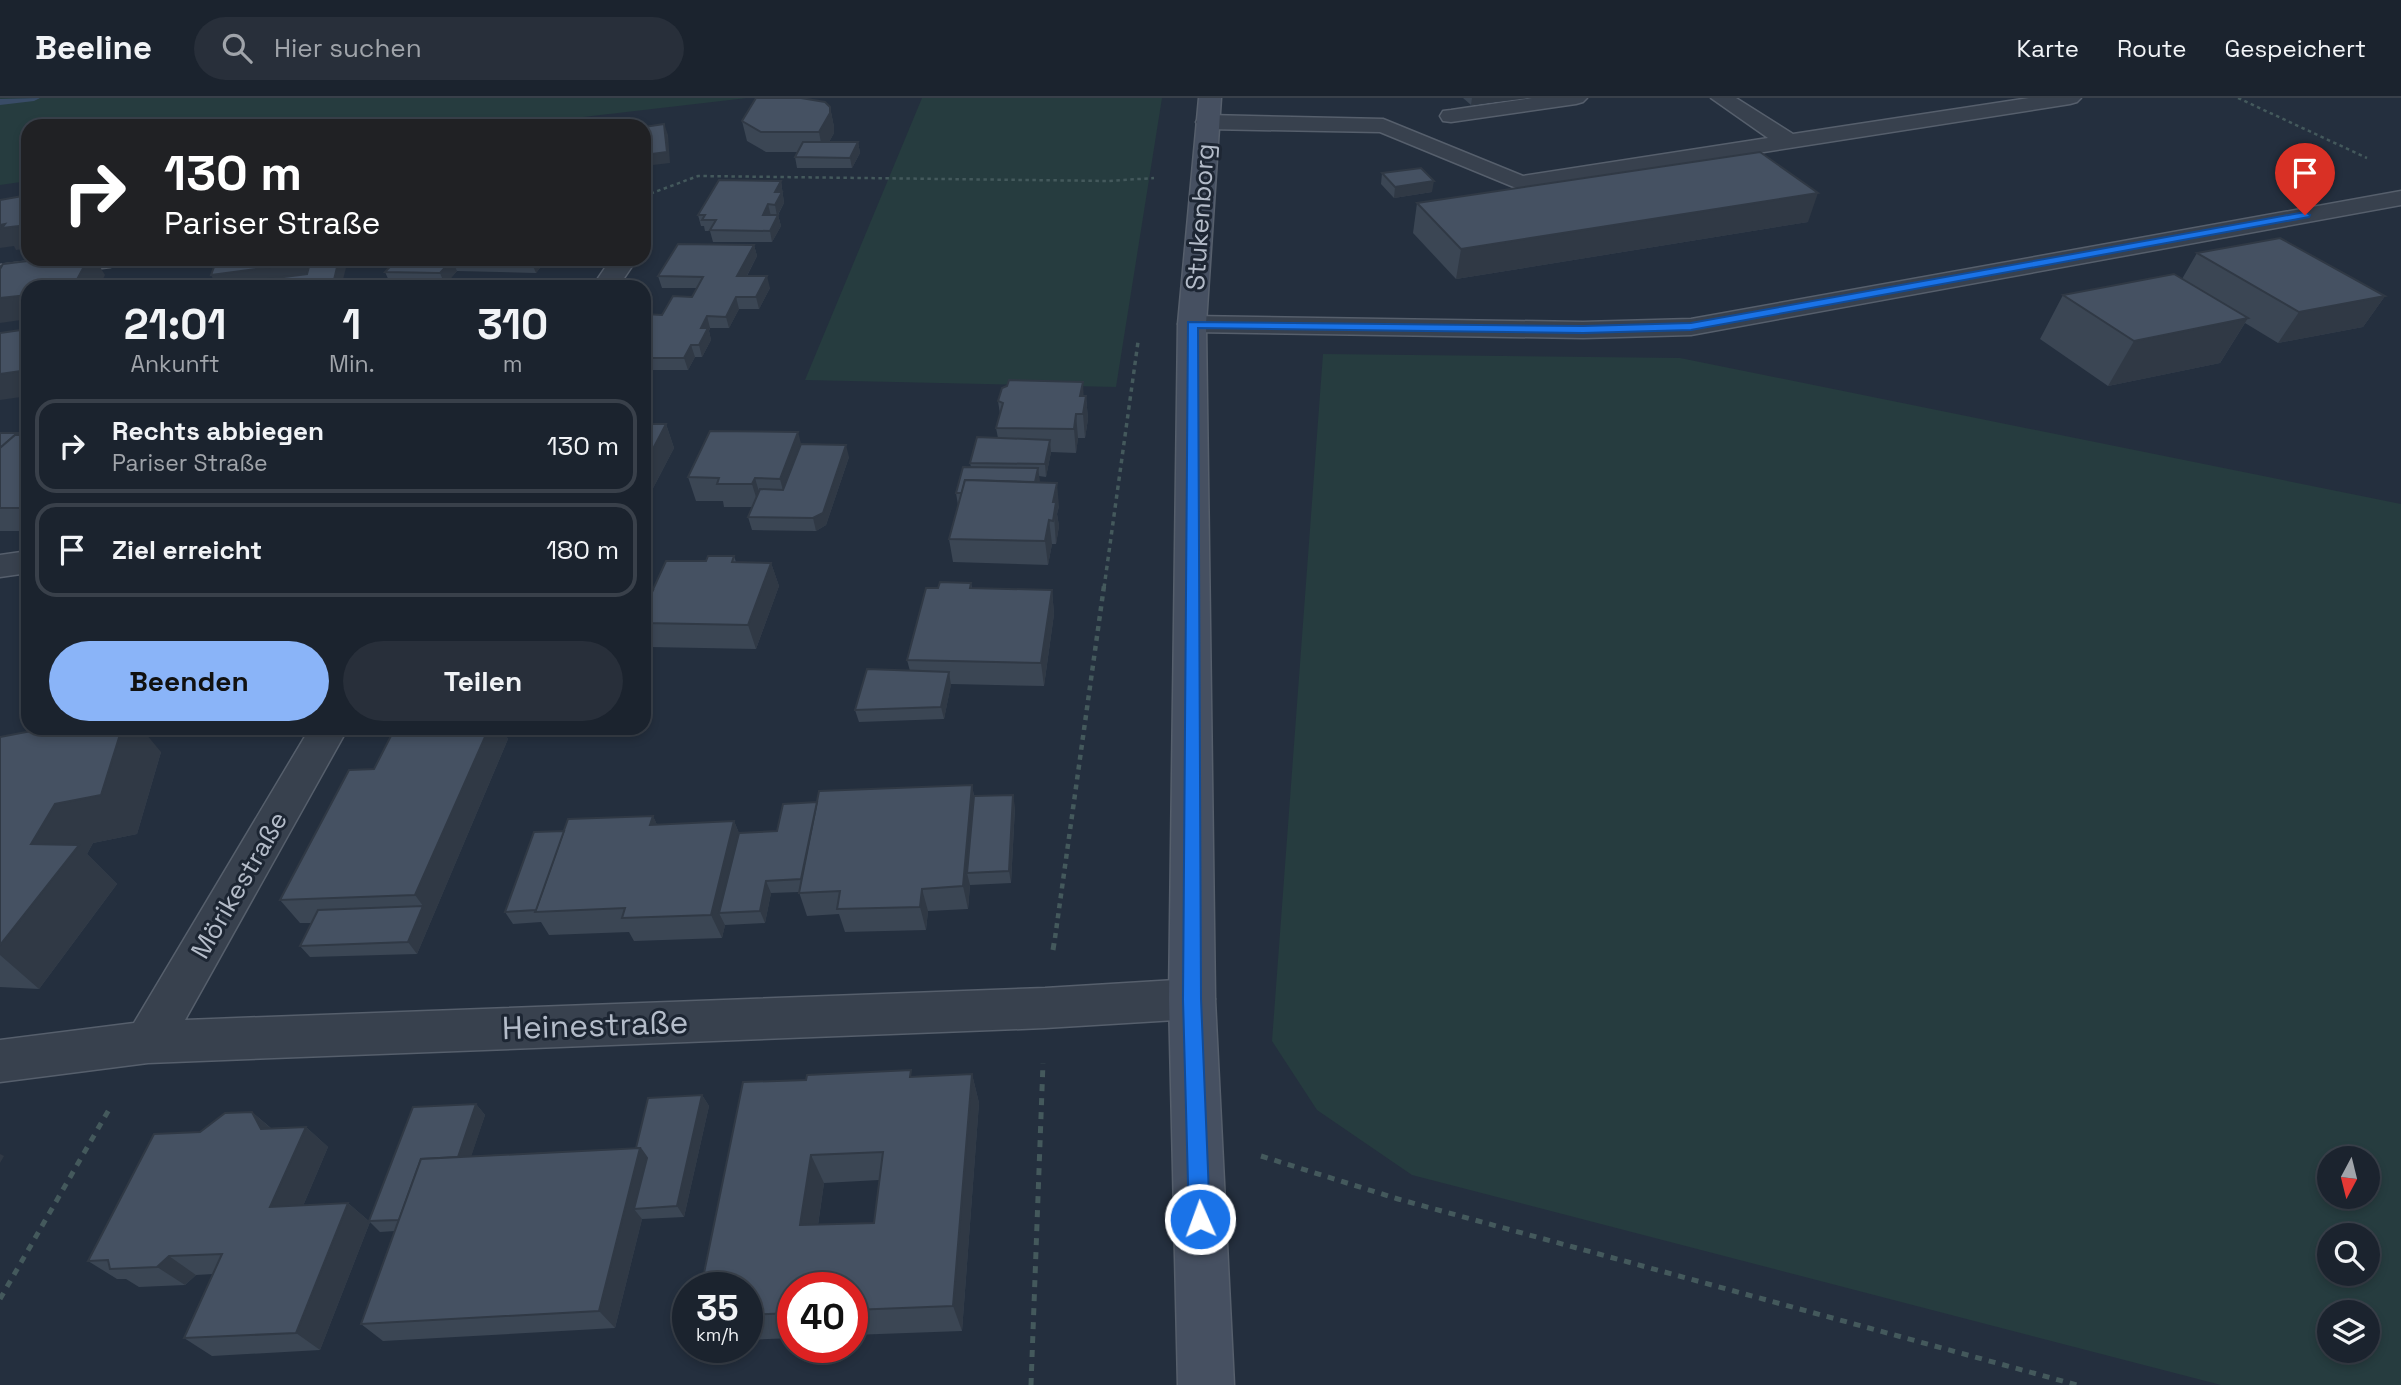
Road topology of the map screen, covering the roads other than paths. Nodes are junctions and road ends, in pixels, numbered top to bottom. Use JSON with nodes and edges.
{"nodes":[{"id":1,"x":1431,"y":98,"type":"edge"},
{"id":2,"x":1576,"y":98,"type":"edge"},
{"id":3,"x":1722,"y":98,"type":"edge"},
{"id":4,"x":2070,"y":98,"type":"edge"},
{"id":5,"x":1209,"y":110,"type":"edge"},
{"id":6,"x":1451,"y":116,"type":"junction"},
{"id":7,"x":1382,"y":126,"type":"junction"},
{"id":8,"x":1788,"y":141,"type":"junction"},
{"id":9,"x":2401,"y":198,"type":"edge"},
{"id":10,"x":55,"y":266,"type":"edge"},
{"id":11,"x":0,"y":273,"type":"edge"},
{"id":12,"x":1192,"y":324,"type":"junction"},
{"id":13,"x":21,"y":563,"type":"edge"},
{"id":14,"x":0,"y":566,"type":"edge"},
{"id":15,"x":325,"y":735,"type":"edge"},
{"id":16,"x":1192,"y":999,"type":"junction"},
{"id":17,"x":148,"y":1042,"type":"junction"},
{"id":18,"x":0,"y":1061,"type":"edge"},
{"id":19,"x":1206,"y":1385,"type":"edge"}],
"edges":[{"from":1,"to":6,"type":"street"},
{"from":2,"to":6,"type":"street"},
{"from":3,"to":8,"type":"street"},
{"from":4,"to":8,"type":"street"},
{"from":5,"to":7,"type":"street"},
{"from":5,"to":12,"type":"street","name":"Stukenborg"},
{"from":6,"to":7,"type":"street"},
{"from":7,"to":8,"type":"street"},
{"from":9,"to":12,"type":"street"},
{"from":10,"to":11,"type":"street"},
{"from":12,"to":16,"type":"street","name":"Stukenborg"},
{"from":13,"to":14,"type":"street"},
{"from":15,"to":17,"type":"street","name":"Mörikestraße"},
{"from":16,"to":17,"type":"street","name":"Heinestraße"},
{"from":16,"to":19,"type":"street","name":"Stukenborg"},
{"from":17,"to":18,"type":"street","name":"Heinestraße"}]}
